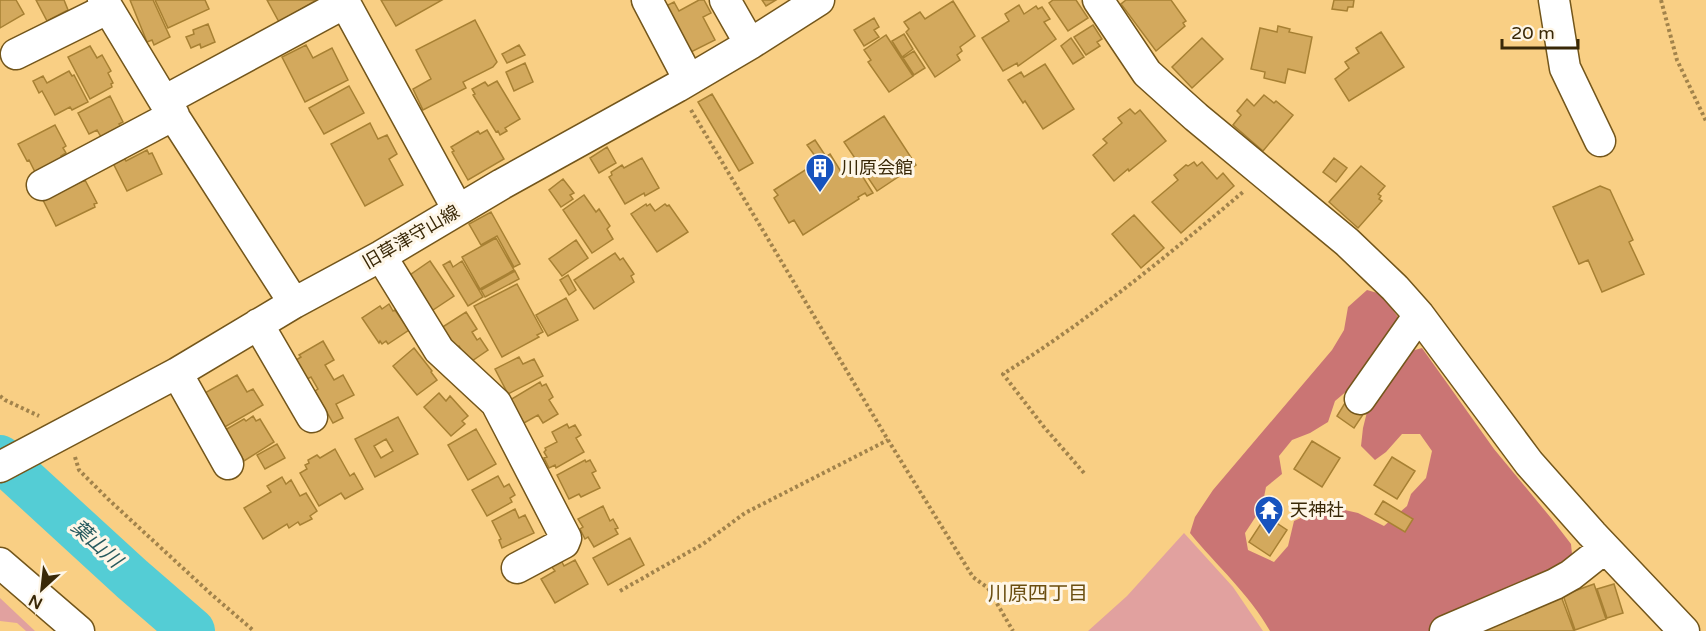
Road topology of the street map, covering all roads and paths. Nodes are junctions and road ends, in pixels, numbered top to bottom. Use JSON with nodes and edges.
{"nodes":[{"id":1,"x":647,"y":0,"type":"edge"},
{"id":2,"x":724,"y":0,"type":"edge"},
{"id":3,"x":819,"y":0,"type":"edge"},
{"id":4,"x":1098,"y":0,"type":"edge"},
{"id":5,"x":1554,"y":0,"type":"edge"},
{"id":6,"x":1660,"y":0,"type":"edge"},
{"id":7,"x":105,"y":5,"type":"edge"},
{"id":8,"x":750,"y":44,"type":"junction"},
{"id":9,"x":16,"y":54,"type":"dead end"},
{"id":10,"x":683,"y":83,"type":"junction"},
{"id":11,"x":169,"y":108,"type":"junction"},
{"id":12,"x":1706,"y":121,"type":"edge"},
{"id":13,"x":1600,"y":141,"type":"dead end"},
{"id":14,"x":1264,"y":174,"type":"junction"},
{"id":15,"x":42,"y":185,"type":"dead end"},
{"id":16,"x":458,"y":210,"type":"junction"},
{"id":17,"x":381,"y":256,"type":"junction"},
{"id":18,"x":294,"y":303,"type":"junction"},
{"id":19,"x":1419,"y":315,"type":"junction"},
{"id":20,"x":258,"y":324,"type":"junction"},
{"id":21,"x":177,"y":374,"type":"junction"},
{"id":22,"x":0,"y":396,"type":"edge"},
{"id":23,"x":1360,"y":399,"type":"dead end"},
{"id":24,"x":312,"y":417,"type":"dead end"},
{"id":25,"x":60,"y":435,"type":"junction"},
{"id":26,"x":888,"y":441,"type":"junction"},
{"id":27,"x":228,"y":464,"type":"dead end"},
{"id":28,"x":0,"y":467,"type":"edge"},
{"id":29,"x":1084,"y":472,"type":"dead end"},
{"id":30,"x":1605,"y":548,"type":"junction"},
{"id":31,"x":0,"y":563,"type":"edge"},
{"id":32,"x":517,"y":568,"type":"dead end"},
{"id":33,"x":620,"y":591,"type":"dead end"},
{"id":34,"x":79,"y":631,"type":"edge"},
{"id":35,"x":254,"y":631,"type":"edge"},
{"id":36,"x":1013,"y":631,"type":"edge"},
{"id":37,"x":1444,"y":631,"type":"edge"},
{"id":38,"x":1684,"y":631,"type":"edge"}],
"edges":[{"from":1,"to":10,"type":"street"},
{"from":2,"to":8,"type":"street"},
{"from":3,"to":8,"type":"street","name":"旧草津守山線"},
{"from":4,"to":14,"type":"street"},
{"from":5,"to":13,"type":"street"},
{"from":6,"to":12,"type":"path"},
{"from":7,"to":9,"type":"street"},
{"from":7,"to":11,"type":"street"},
{"from":8,"to":10,"type":"street","name":"旧草津守山線"},
{"from":10,"to":16,"type":"street","name":"旧草津守山線"},
{"from":10,"to":26,"type":"path"},
{"from":11,"to":15,"type":"street"},
{"from":11,"to":16,"type":"street"},
{"from":11,"to":18,"type":"street"},
{"from":14,"to":19,"type":"street"},
{"from":14,"to":29,"type":"path"},
{"from":16,"to":17,"type":"street","name":"旧草津守山線"},
{"from":17,"to":18,"type":"street","name":"旧草津守山線"},
{"from":17,"to":32,"type":"street"},
{"from":18,"to":20,"type":"street","name":"旧草津守山線"},
{"from":19,"to":23,"type":"street"},
{"from":19,"to":30,"type":"street"},
{"from":20,"to":21,"type":"street","name":"旧草津守山線"},
{"from":20,"to":24,"type":"street"},
{"from":21,"to":25,"type":"street","name":"旧草津守山線"},
{"from":21,"to":27,"type":"street"},
{"from":22,"to":25,"type":"path"},
{"from":25,"to":28,"type":"street","name":"旧草津守山線"},
{"from":25,"to":35,"type":"path"},
{"from":26,"to":33,"type":"path"},
{"from":26,"to":36,"type":"path"},
{"from":30,"to":37,"type":"street"},
{"from":30,"to":38,"type":"street"},
{"from":31,"to":34,"type":"street"}]}
